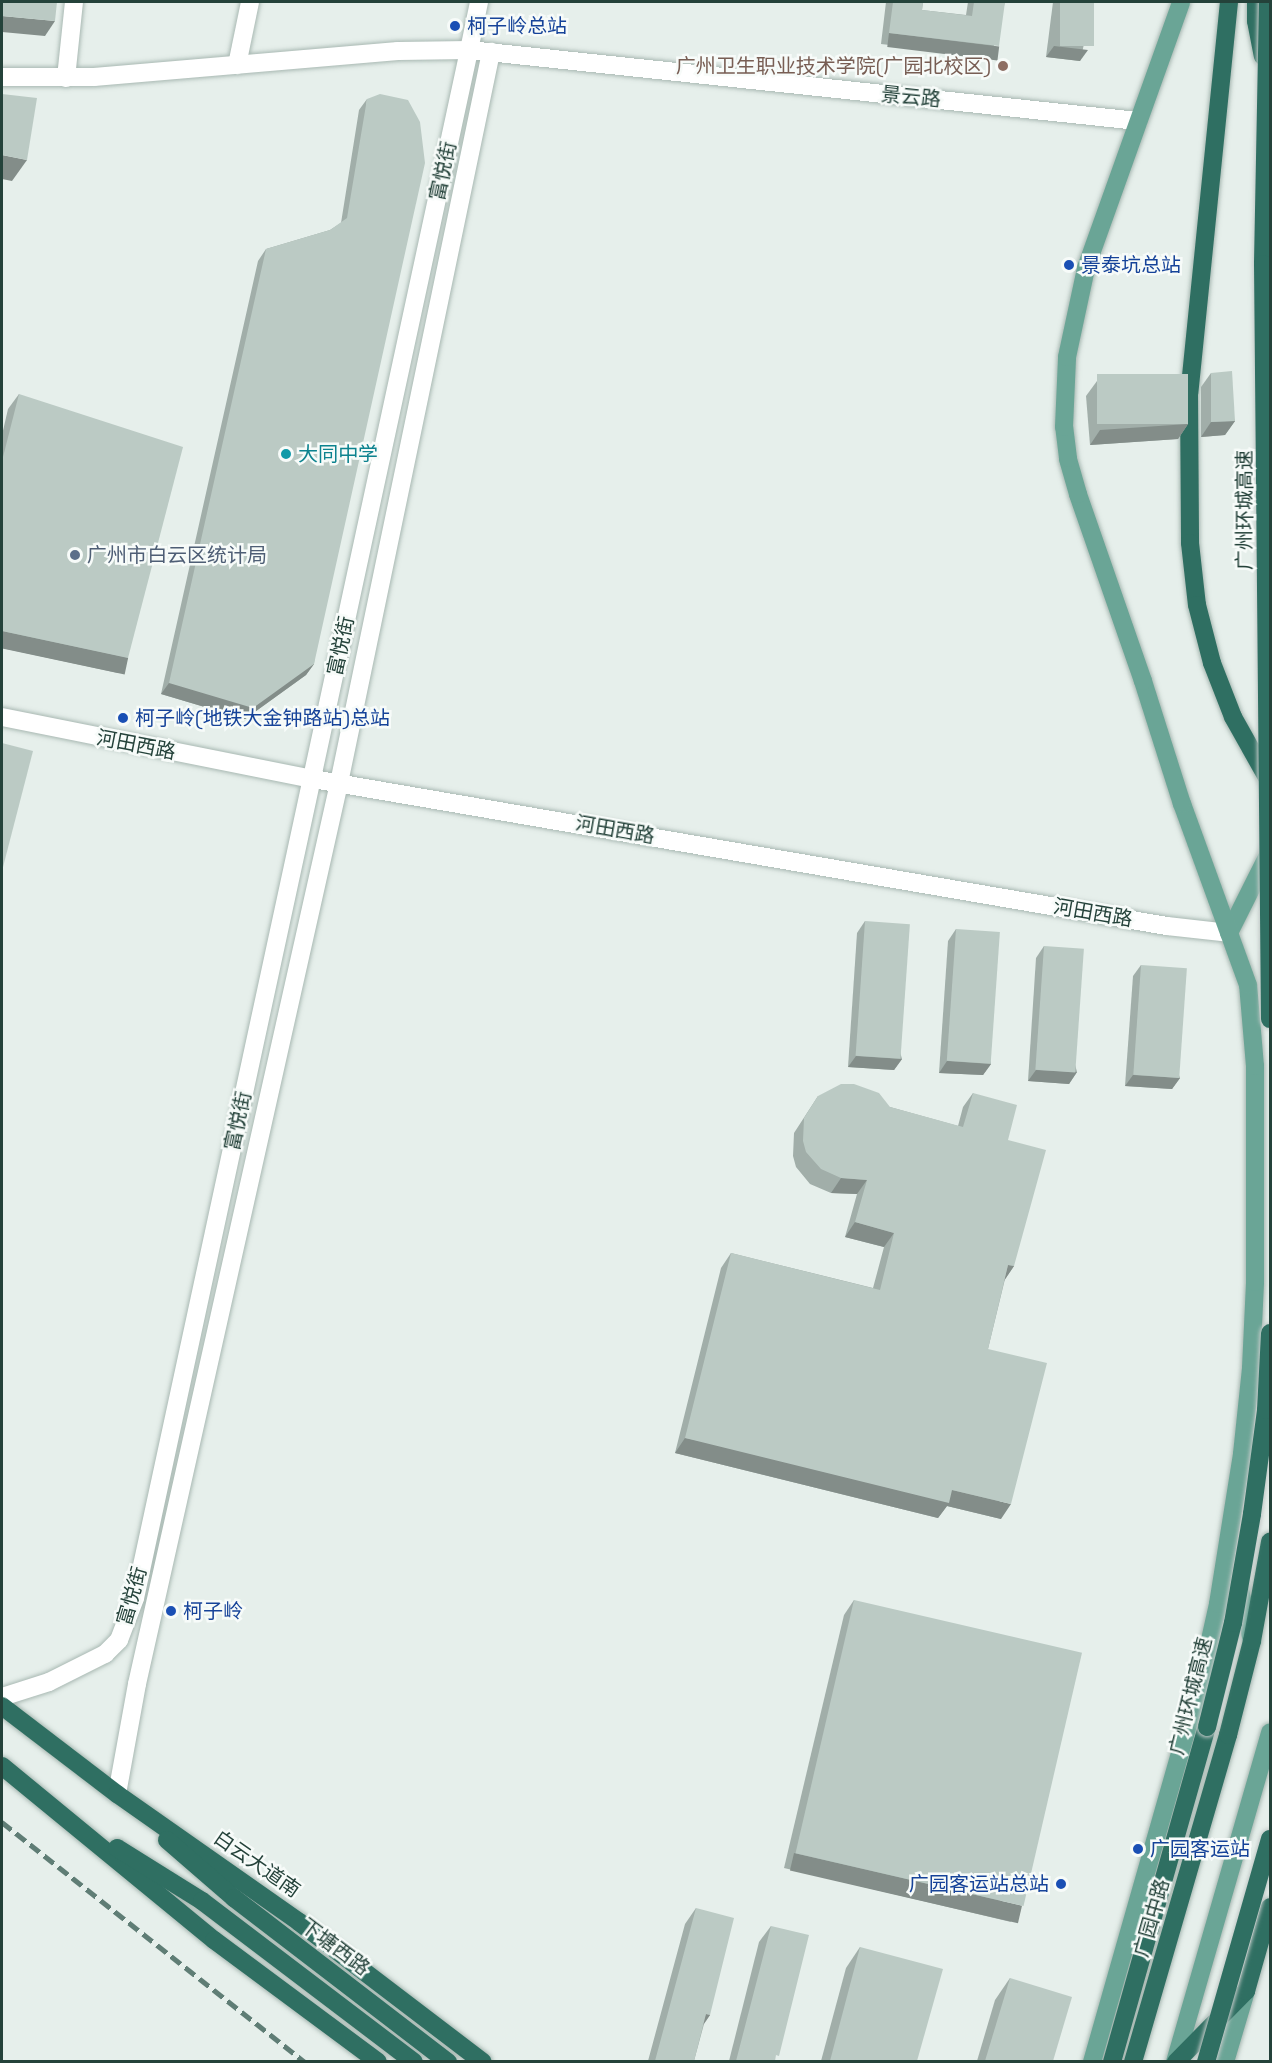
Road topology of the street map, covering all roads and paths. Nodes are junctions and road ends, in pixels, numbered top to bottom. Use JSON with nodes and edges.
{"nodes":[{"id":1,"x":74,"y":2,"type":"edge"},
{"id":2,"x":250,"y":2,"type":"edge"},
{"id":3,"x":479,"y":2,"type":"edge"},
{"id":4,"x":1181,"y":2,"type":"edge"},
{"id":5,"x":1229,"y":2,"type":"edge"},
{"id":6,"x":1256,"y":2,"type":"edge"},
{"id":7,"x":1268,"y":2,"type":"edge"},
{"id":8,"x":469,"y":50,"type":"junction"},
{"id":9,"x":491,"y":52,"type":"junction"},
{"id":10,"x":237,"y":65,"type":"junction"},
{"id":11,"x":2,"y":77,"type":"edge"},
{"id":12,"x":66,"y":78,"type":"junction"},
{"id":13,"x":1270,"y":93,"type":"edge"},
{"id":14,"x":1138,"y":121,"type":"junction"},
{"id":15,"x":354,"y":585,"type":"junction"},
{"id":16,"x":378,"y":590,"type":"junction"},
{"id":17,"x":2,"y":717,"type":"edge"},
{"id":18,"x":313,"y":779,"type":"junction"},
{"id":19,"x":339,"y":783,"type":"junction"},
{"id":20,"x":1270,"y":783,"type":"edge"},
{"id":21,"x":1270,"y":850,"type":"edge"},
{"id":22,"x":1229,"y":933,"type":"junction"},
{"id":23,"x":1270,"y":1019,"type":"edge"},
{"id":24,"x":1270,"y":1139,"type":"edge"},
{"id":25,"x":1256,"y":1164,"type":"junction"},
{"id":26,"x":1270,"y":1333,"type":"edge"},
{"id":27,"x":1270,"y":1542,"type":"edge"},
{"id":28,"x":1229,"y":1546,"type":"junction"},
{"id":29,"x":1252,"y":1641,"type":"junction"},
{"id":30,"x":2,"y":1697,"type":"edge"},
{"id":31,"x":2,"y":1706,"type":"edge"},
{"id":32,"x":1270,"y":1732,"type":"edge"},
{"id":33,"x":1270,"y":1761,"type":"edge"},
{"id":34,"x":2,"y":1766,"type":"edge"},
{"id":35,"x":1259,"y":1775,"type":"junction"},
{"id":36,"x":117,"y":1794,"type":"junction"},
{"id":37,"x":76,"y":1826,"type":"junction"},
{"id":38,"x":1270,"y":1839,"type":"edge"},
{"id":39,"x":1270,"y":1907,"type":"edge"},
{"id":40,"x":1246,"y":1991,"type":"junction"},
{"id":41,"x":446,"y":2060,"type":"edge"},
{"id":42,"x":378,"y":2061,"type":"edge"},
{"id":43,"x":414,"y":2061,"type":"edge"},
{"id":44,"x":483,"y":2061,"type":"edge"},
{"id":45,"x":1092,"y":2061,"type":"edge"},
{"id":46,"x":1112,"y":2061,"type":"edge"},
{"id":47,"x":1133,"y":2061,"type":"edge"},
{"id":48,"x":1175,"y":2061,"type":"edge"},
{"id":49,"x":1206,"y":2061,"type":"edge"},
{"id":50,"x":1225,"y":2061,"type":"edge"}],
"edges":[{"from":1,"to":12,"type":"street"},
{"from":2,"to":10,"type":"street"},
{"from":3,"to":8,"type":"street","name":"富悦街"},
{"from":4,"to":14,"type":"main road"},
{"from":5,"to":20,"type":"highway"},
{"from":6,"to":13,"type":"highway"},
{"from":7,"to":23,"type":"highway","name":"广州环城高速","bridge":true},
{"from":8,"to":9,"type":"street","name":"景云路"},
{"from":8,"to":10,"type":"street"},
{"from":8,"to":15,"type":"street","name":"富悦街"},
{"from":9,"to":14,"type":"street","name":"景云路"},
{"from":9,"to":16,"type":"street","name":"富悦街"},
{"from":10,"to":12,"type":"street"},
{"from":11,"to":12,"type":"street"},
{"from":14,"to":22,"type":"main road"},
{"from":15,"to":16,"type":"street"},
{"from":15,"to":18,"type":"street","name":"富悦街"},
{"from":16,"to":19,"type":"street","name":"富悦街"},
{"from":17,"to":18,"type":"street","name":"河田西路"},
{"from":18,"to":19,"type":"street","name":"河田西路"},
{"from":18,"to":30,"type":"street","name":"富悦街"},
{"from":19,"to":22,"type":"street","name":"河田西路"},
{"from":19,"to":36,"type":"street","name":"富悦街"},
{"from":21,"to":22,"type":"main road"},
{"from":22,"to":25,"type":"main road"},
{"from":24,"to":25,"type":"main road"},
{"from":25,"to":28,"type":"main road"},
{"from":26,"to":46,"type":"highway","name":"广州环城高速","bridge":true},
{"from":27,"to":29,"type":"highway","name":"广园中路"},
{"from":28,"to":29,"type":"main road"},
{"from":28,"to":45,"type":"main road"},
{"from":29,"to":47,"type":"highway","name":"广园中路"},
{"from":31,"to":36,"type":"highway","name":"白云大道南"},
{"from":32,"to":35,"type":"main road"},
{"from":33,"to":35,"type":"main road"},
{"from":34,"to":37,"type":"highway"},
{"from":35,"to":48,"type":"main road"},
{"from":36,"to":41,"type":"highway","name":"下塘西路"},
{"from":36,"to":44,"type":"highway","name":"白云大道南"},
{"from":37,"to":42,"type":"highway"},
{"from":37,"to":43,"type":"highway"},
{"from":38,"to":49,"type":"highway","bridge":true},
{"from":39,"to":40,"type":"highway"},
{"from":40,"to":48,"type":"highway"},
{"from":40,"to":50,"type":"main road"}]}
